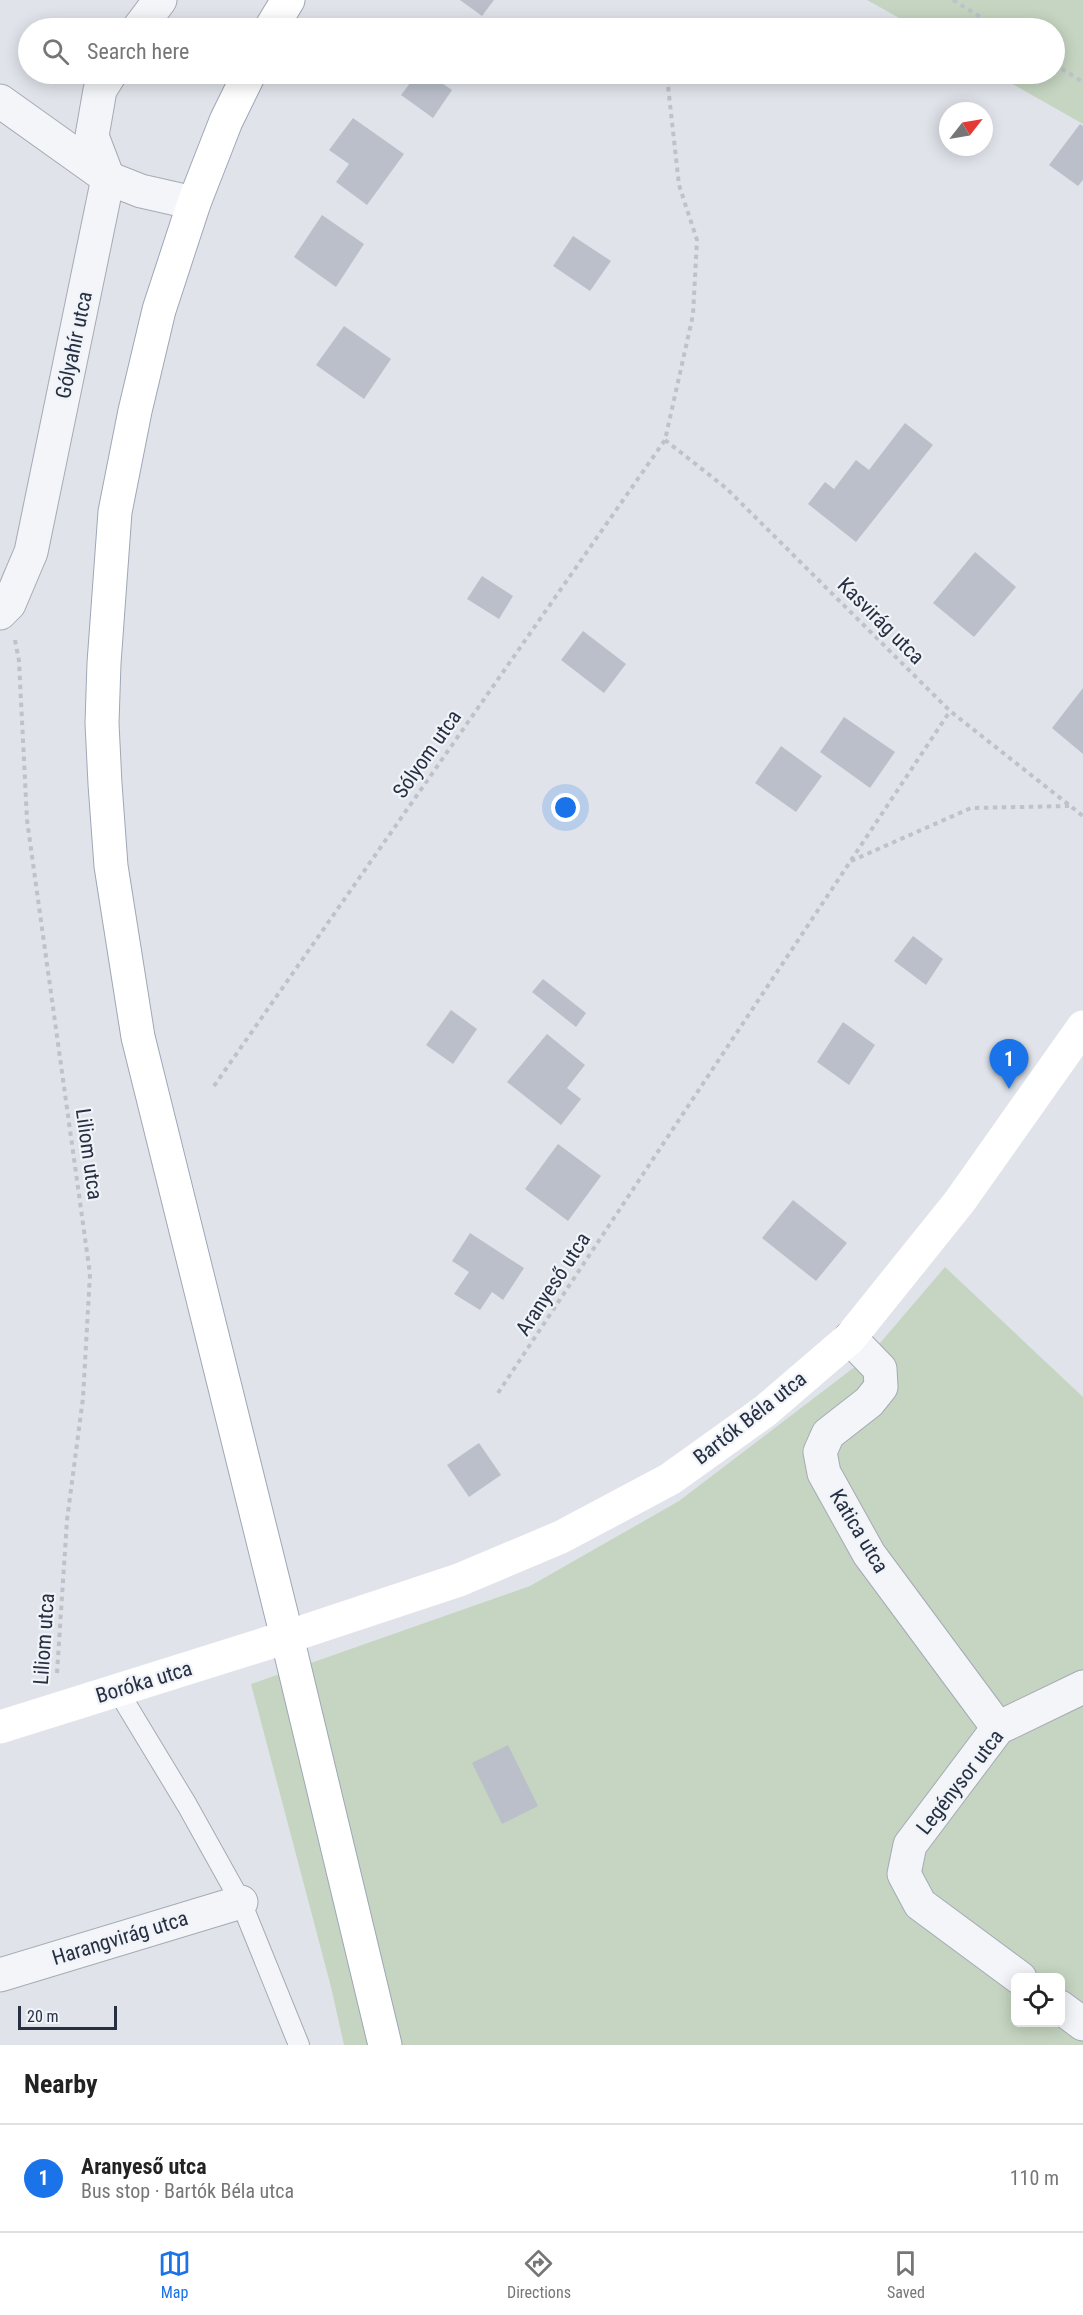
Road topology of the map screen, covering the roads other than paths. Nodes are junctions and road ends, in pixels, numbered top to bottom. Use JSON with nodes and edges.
{"nodes":[{"id":1,"x":160,"y":0,"type":"edge"},
{"id":2,"x":288,"y":0,"type":"edge"},
{"id":3,"x":146,"y":18,"type":"edge"},
{"id":4,"x":278,"y":18,"type":"edge"},
{"id":5,"x":104,"y":84,"type":"edge"},
{"id":6,"x":244,"y":84,"type":"edge"},
{"id":7,"x":0,"y":101,"type":"edge"},
{"id":8,"x":108,"y":178,"type":"junction"},
{"id":9,"x":194,"y":203,"type":"junction"},
{"id":10,"x":5,"y":608,"type":"edge"},
{"id":11,"x":1083,"y":1027,"type":"edge"},
{"id":12,"x":850,"y":1338,"type":"junction"},
{"id":13,"x":287,"y":1637,"type":"junction"},
{"id":14,"x":1083,"y":1687,"type":"edge"},
{"id":15,"x":118,"y":1691,"type":"junction"},
{"id":16,"x":0,"y":1727,"type":"edge"},
{"id":17,"x":999,"y":1728,"type":"junction"},
{"id":18,"x":241,"y":1902,"type":"junction"},
{"id":19,"x":1015,"y":1973,"type":"edge"},
{"id":20,"x":0,"y":1975,"type":"edge"},
{"id":21,"x":1065,"y":2011,"type":"edge"},
{"id":22,"x":1083,"y":2024,"type":"edge"},
{"id":23,"x":299,"y":2045,"type":"edge"},
{"id":24,"x":385,"y":2045,"type":"edge"}],
"edges":[{"from":1,"to":3,"type":"street"},
{"from":2,"to":4,"type":"main road"},
{"from":5,"to":8,"type":"street"},
{"from":6,"to":9,"type":"main road"},
{"from":7,"to":8,"type":"street"},
{"from":8,"to":9,"type":"street"},
{"from":8,"to":10,"type":"street","name":"Gólyahír utca"},
{"from":9,"to":13,"type":"main road"},
{"from":11,"to":12,"type":"main road","name":"Bartók Béla utca"},
{"from":12,"to":13,"type":"main road","name":"Bartók Béla utca"},
{"from":12,"to":17,"type":"street","name":"Katica utca"},
{"from":13,"to":15,"type":"main road","name":"Boróka utca"},
{"from":13,"to":24,"type":"main road"},
{"from":14,"to":17,"type":"street","name":"Legénysor utca"},
{"from":15,"to":16,"type":"main road","name":"Boróka utca"},
{"from":15,"to":18,"type":"lane"},
{"from":17,"to":19,"type":"street","name":"Legénysor utca"},
{"from":18,"to":20,"type":"street","name":"Harangvirág utca"},
{"from":18,"to":23,"type":"lane"},
{"from":21,"to":22,"type":"street"}]}
